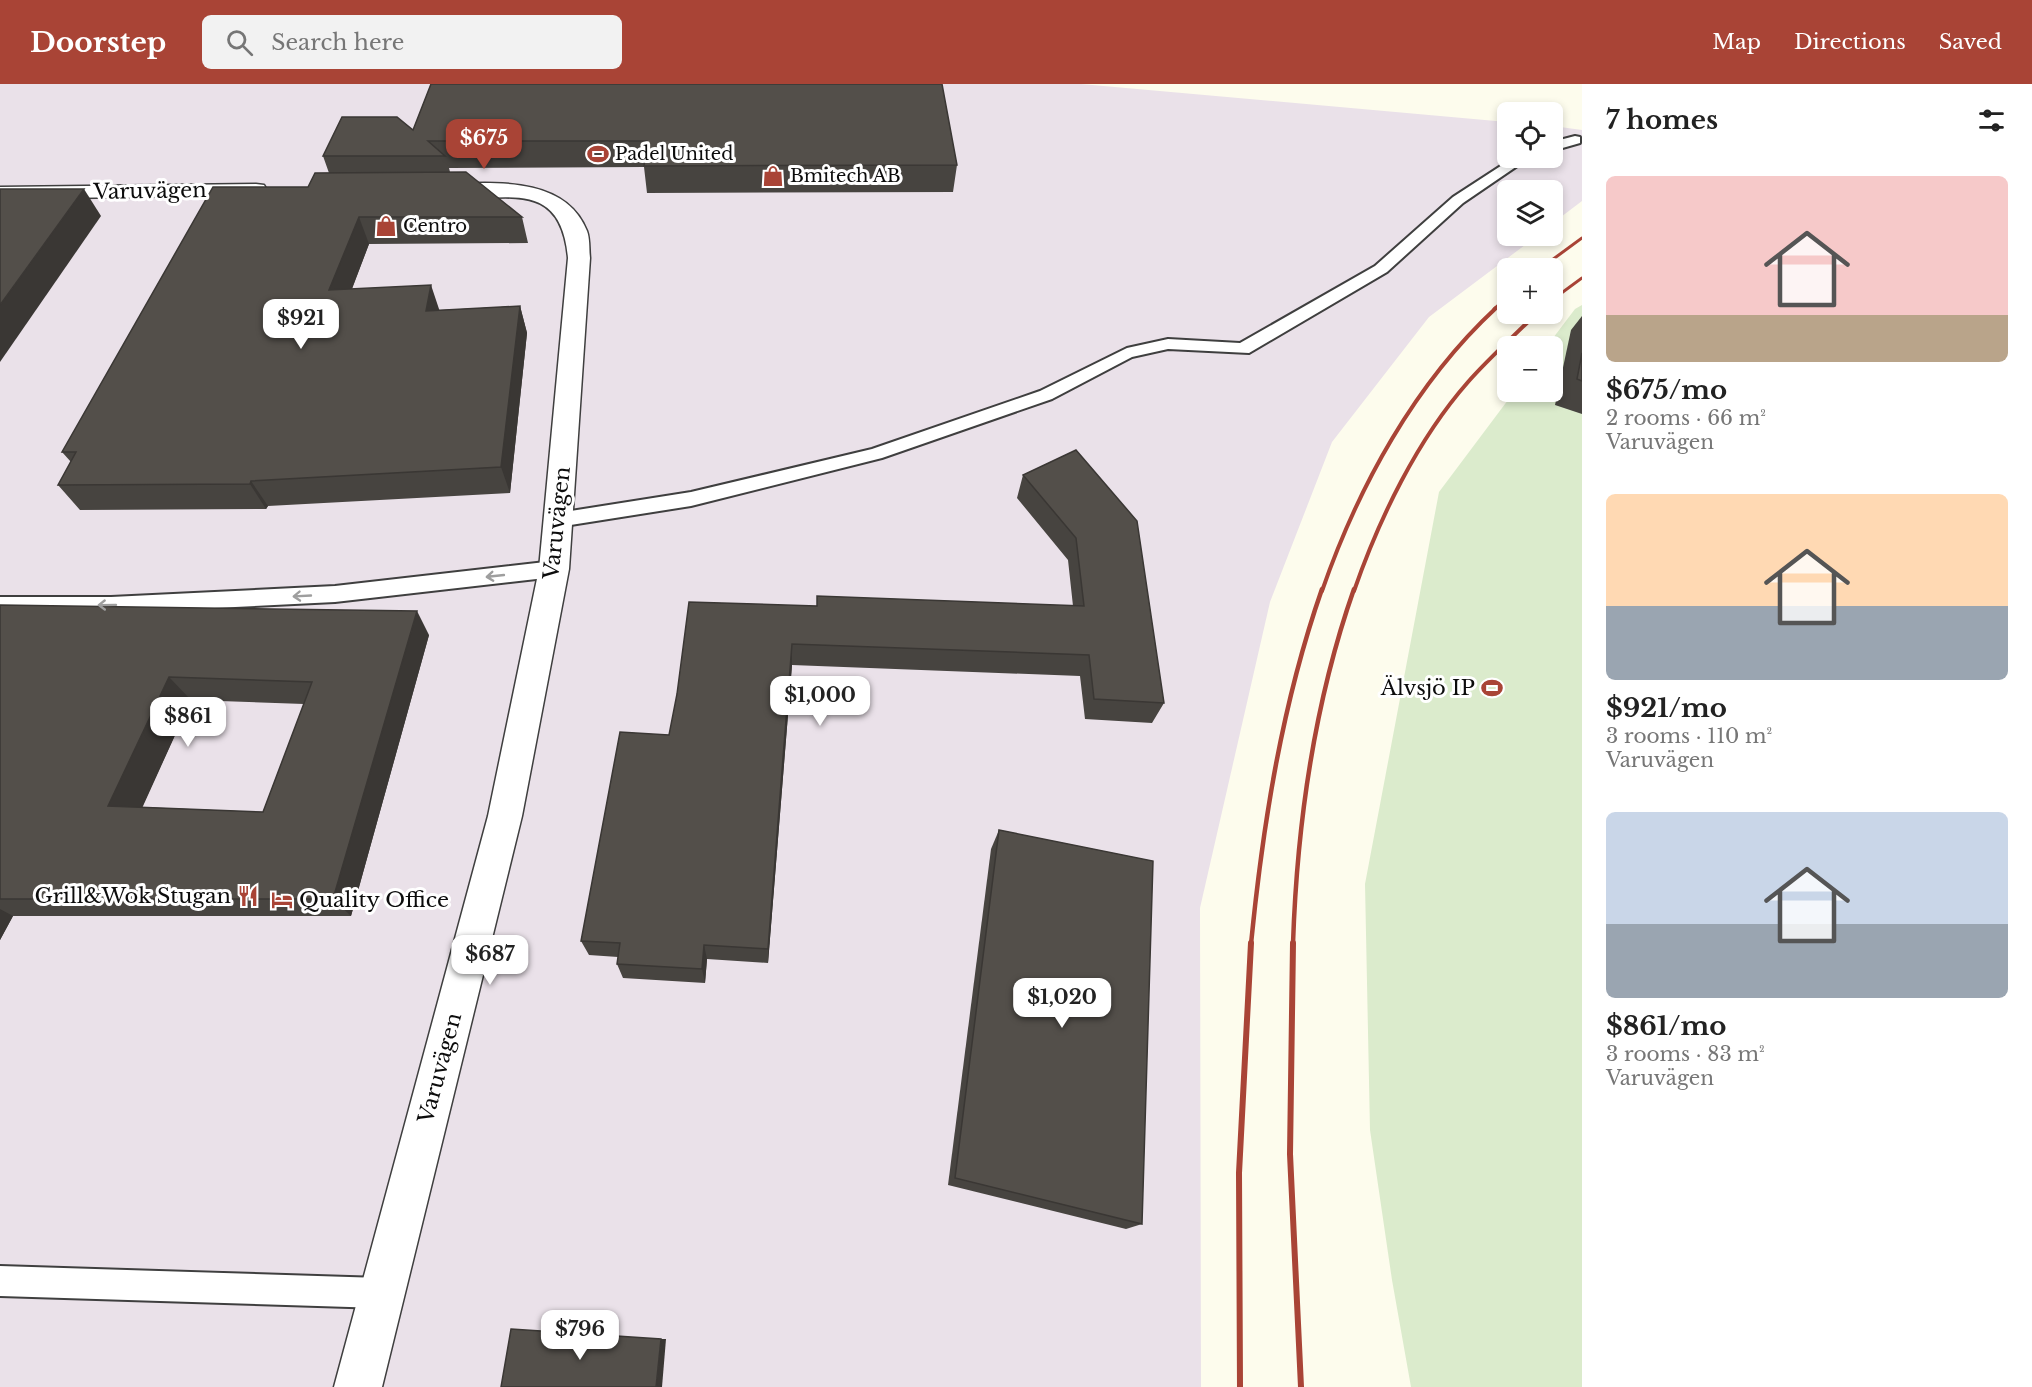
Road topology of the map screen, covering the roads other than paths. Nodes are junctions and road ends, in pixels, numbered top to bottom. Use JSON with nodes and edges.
{"nodes":[{"id":1,"x":1575,"y":140,"type":"dead end"},
{"id":2,"x":1563,"y":144,"type":"edge"},
{"id":3,"x":1507,"y":168,"type":"edge"},
{"id":4,"x":274,"y":190,"type":"edge"},
{"id":5,"x":416,"y":190,"type":"edge"},
{"id":6,"x":0,"y":193,"type":"edge"},
{"id":7,"x":558,"y":520,"type":"junction"},
{"id":8,"x":554,"y":569,"type":"junction"},
{"id":9,"x":0,"y":604,"type":"edge"},
{"id":10,"x":0,"y":1281,"type":"edge"},
{"id":11,"x":381,"y":1293,"type":"junction"},
{"id":12,"x":358,"y":1387,"type":"edge"}],
"edges":[{"from":1,"to":2,"type":"lane"},
{"from":3,"to":7,"type":"lane"},
{"from":4,"to":6,"type":"street","name":"Varuvägen"},
{"from":5,"to":7,"type":"street","name":"Varuvägen"},
{"from":7,"to":8,"type":"street","name":"Varuvägen"},
{"from":8,"to":9,"type":"lane","one_way":true},
{"from":8,"to":11,"type":"street","name":"Varuvägen"},
{"from":10,"to":11,"type":"lane"},
{"from":11,"to":12,"type":"street","name":"Varuvägen"}]}
